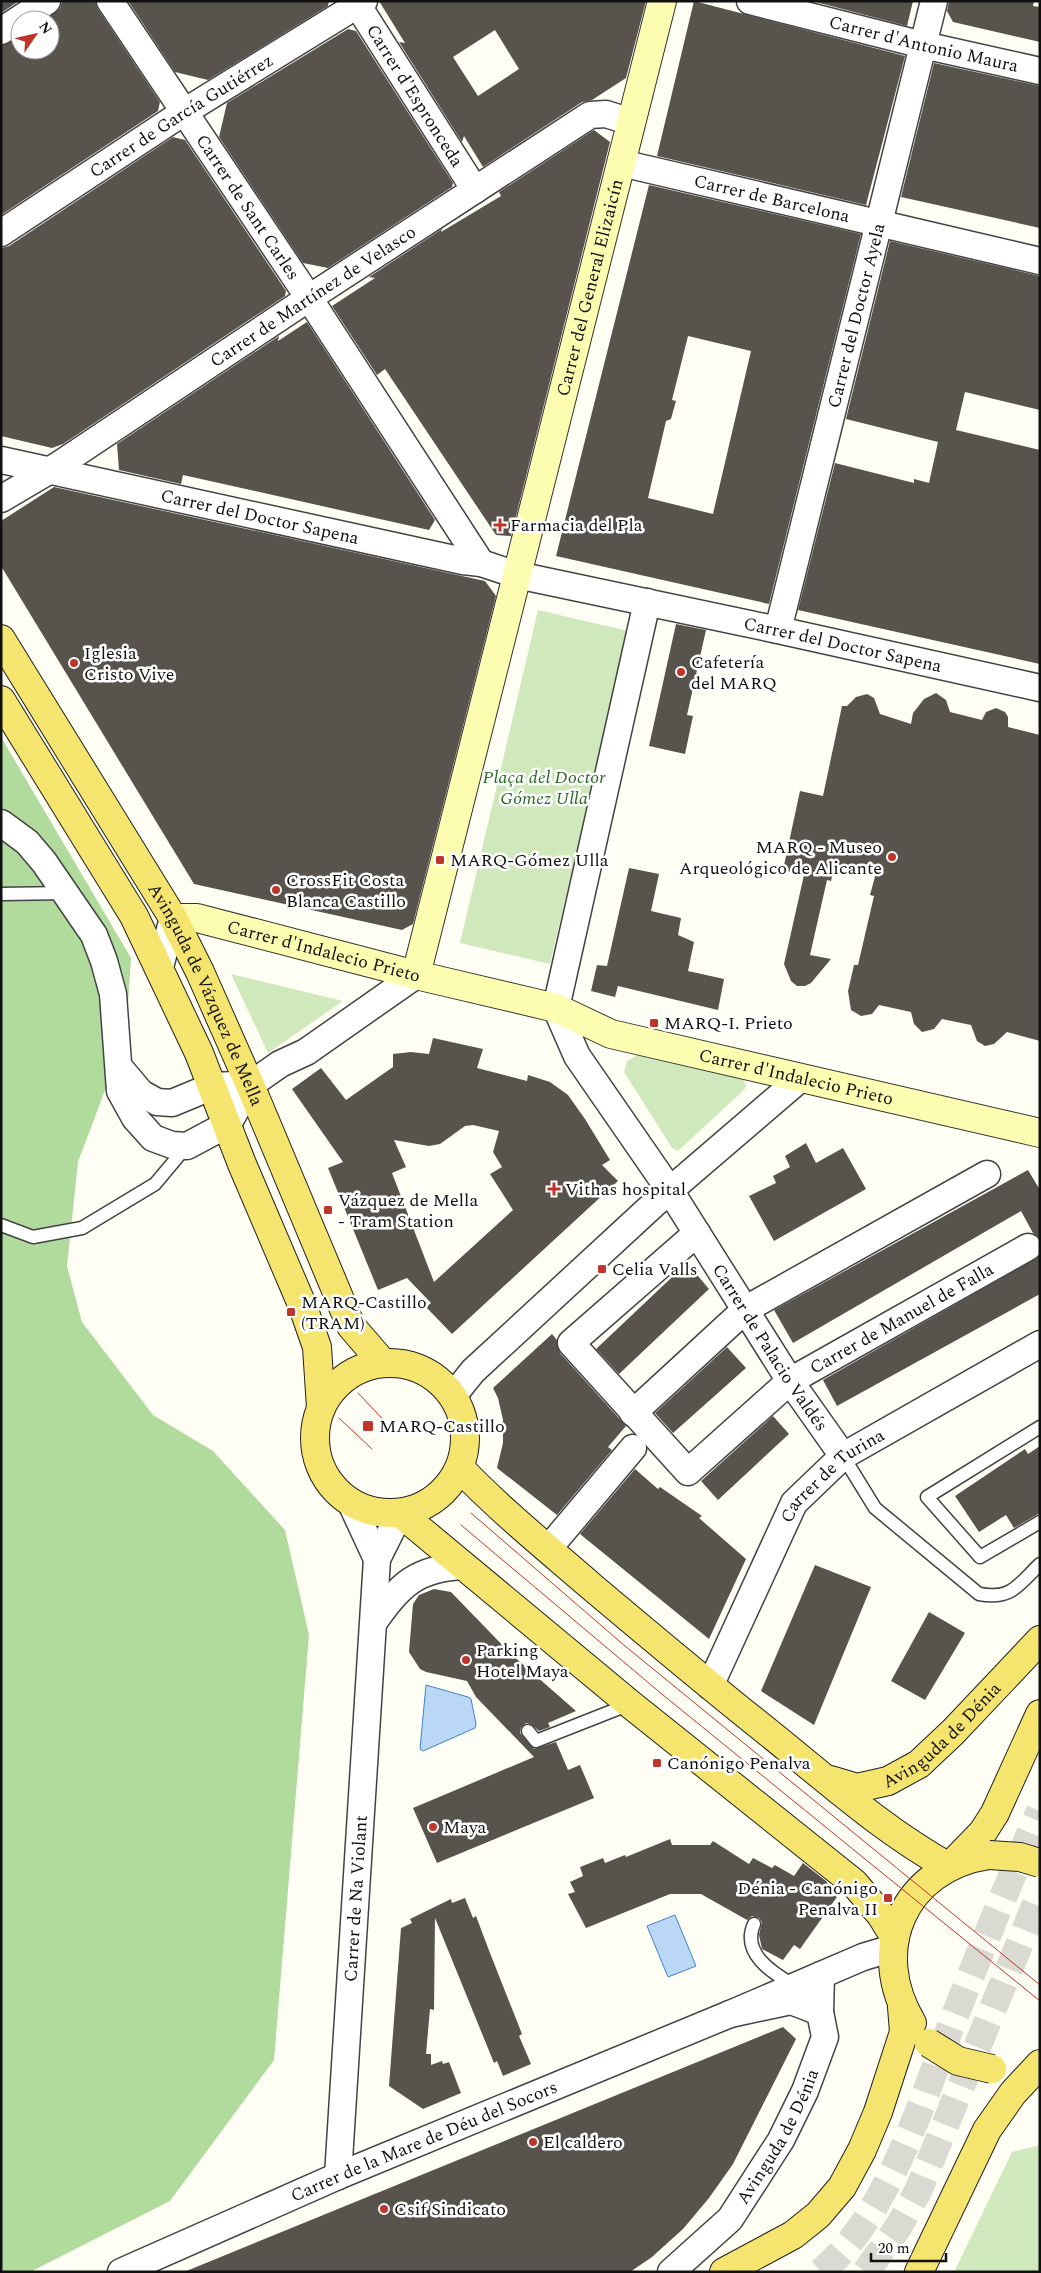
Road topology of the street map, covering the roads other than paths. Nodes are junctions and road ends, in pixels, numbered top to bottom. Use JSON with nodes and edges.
{"nodes":[{"id":1,"x":47,"y":1,"type":"edge"},
{"id":2,"x":110,"y":1,"type":"edge"},
{"id":3,"x":662,"y":1,"type":"edge"},
{"id":4,"x":750,"y":1,"type":"edge"},
{"id":5,"x":934,"y":1,"type":"edge"},
{"id":6,"x":359,"y":3,"type":"edge"},
{"id":7,"x":1,"y":31,"type":"edge"},
{"id":8,"x":923,"y":45,"type":"junction"},
{"id":9,"x":1040,"y":71,"type":"edge"},
{"id":10,"x":184,"y":112,"type":"junction"},
{"id":11,"x":631,"y":122,"type":"junction"},
{"id":12,"x":621,"y":163,"type":"junction"},
{"id":13,"x":475,"y":190,"type":"junction"},
{"id":14,"x":880,"y":223,"type":"junction"},
{"id":15,"x":1,"y":233,"type":"edge"},
{"id":16,"x":1040,"y":261,"type":"edge"},
{"id":17,"x":309,"y":298,"type":"junction"},
{"id":18,"x":1,"y":460,"type":"edge"},
{"id":19,"x":49,"y":470,"type":"junction"},
{"id":20,"x":1,"y":498,"type":"edge"},
{"id":21,"x":481,"y":563,"type":"junction"},
{"id":22,"x":517,"y":575,"type":"junction"},
{"id":23,"x":647,"y":602,"type":"junction"},
{"id":24,"x":778,"y":630,"type":"junction"},
{"id":25,"x":1,"y":639,"type":"edge"},
{"id":26,"x":1040,"y":688,"type":"edge"},
{"id":27,"x":1,"y":700,"type":"edge"},
{"id":28,"x":1,"y":823,"type":"edge"},
{"id":29,"x":67,"y":893,"type":"junction"},
{"id":30,"x":1,"y":894,"type":"edge"},
{"id":31,"x":173,"y":918,"type":"junction"},
{"id":32,"x":160,"y":967,"type":"junction"},
{"id":33,"x":416,"y":975,"type":"junction"},
{"id":34,"x":556,"y":1008,"type":"junction"},
{"id":35,"x":116,"y":1065,"type":"junction"},
{"id":36,"x":800,"y":1078,"type":"junction"},
{"id":37,"x":250,"y":1085,"type":"junction"},
{"id":38,"x":213,"y":1086,"type":"junction"},
{"id":39,"x":228,"y":1124,"type":"junction"},
{"id":40,"x":1040,"y":1133,"type":"edge"},
{"id":41,"x":187,"y":1146,"type":"junction"},
{"id":42,"x":987,"y":1174,"type":"dead end"},
{"id":43,"x":670,"y":1192,"type":"junction"},
{"id":44,"x":1,"y":1225,"type":"edge"},
{"id":45,"x":697,"y":1234,"type":"junction"},
{"id":46,"x":1028,"y":1247,"type":"dead end"},
{"id":47,"x":746,"y":1310,"type":"junction"},
{"id":48,"x":1040,"y":1344,"type":"edge"},
{"id":49,"x":383,"y":1363,"type":"junction"},
{"id":50,"x":790,"y":1381,"type":"junction"},
{"id":51,"x":453,"y":1396,"type":"junction"},
{"id":52,"x":321,"y":1408,"type":"junction"},
{"id":53,"x":633,"y":1414,"type":"junction"},
{"id":54,"x":1040,"y":1427,"type":"edge"},
{"id":55,"x":633,"y":1448,"type":"dead end"},
{"id":56,"x":843,"y":1456,"type":"junction"},
{"id":57,"x":460,"y":1468,"type":"junction"},
{"id":58,"x":351,"y":1503,"type":"junction"},
{"id":59,"x":400,"y":1513,"type":"junction"},
{"id":60,"x":1040,"y":1522,"type":"edge"},
{"id":61,"x":548,"y":1549,"type":"junction"},
{"id":62,"x":378,"y":1559,"type":"junction"},
{"id":63,"x":1040,"y":1564,"type":"edge"},
{"id":64,"x":464,"y":1566,"type":"junction"},
{"id":65,"x":374,"y":1622,"type":"junction"},
{"id":66,"x":1040,"y":1640,"type":"edge"},
{"id":67,"x":710,"y":1686,"type":"junction"},
{"id":68,"x":630,"y":1704,"type":"junction"},
{"id":69,"x":1040,"y":1714,"type":"edge"},
{"id":70,"x":528,"y":1731,"type":"dead end"},
{"id":71,"x":826,"y":1778,"type":"junction"},
{"id":72,"x":1040,"y":1862,"type":"edge"},
{"id":73,"x":949,"y":1866,"type":"junction"},
{"id":74,"x":754,"y":1924,"type":"dead end"},
{"id":75,"x":894,"y":1943,"type":"junction"},
{"id":76,"x":821,"y":1975,"type":"junction"},
{"id":77,"x":795,"y":1986,"type":"junction"},
{"id":78,"x":902,"y":2007,"type":"junction"},
{"id":79,"x":820,"y":2012,"type":"junction"},
{"id":80,"x":730,"y":2014,"type":"junction"},
{"id":81,"x":1040,"y":2062,"type":"edge"},
{"id":82,"x":338,"y":2176,"type":"junction"},
{"id":83,"x":121,"y":2272,"type":"edge"},
{"id":84,"x":671,"y":2272,"type":"edge"},
{"id":85,"x":724,"y":2272,"type":"edge"},
{"id":86,"x":919,"y":2272,"type":"edge"}],
"edges":[{"from":1,"to":7,"type":"street"},
{"from":2,"to":10,"type":"street","name":"Carrer de Sant Carles"},
{"from":3,"to":11,"type":"street","name":"Carrer del General Elizaicín"},
{"from":4,"to":8,"type":"street","name":"Carrer d'Antonio Maura"},
{"from":5,"to":8,"type":"street","name":"Carrer del Doctor Ayela"},
{"from":6,"to":10,"type":"street","name":"Carrer de García Gutiérrez"},
{"from":6,"to":13,"type":"street","name":"Carrer d'Espronceda"},
{"from":8,"to":9,"type":"street","name":"Carrer d'Antonio Maura"},
{"from":8,"to":14,"type":"street","name":"Carrer del Doctor Ayela"},
{"from":10,"to":15,"type":"street","name":"Carrer de García Gutiérrez"},
{"from":10,"to":17,"type":"street","name":"Carrer de Sant Carles"},
{"from":11,"to":12,"type":"street","name":"Carrer del General Elizaicín"},
{"from":11,"to":13,"type":"street","name":"Carrer de Martínez de Velasco"},
{"from":12,"to":14,"type":"street","name":"Carrer de Barcelona"},
{"from":12,"to":22,"type":"street","name":"Carrer del General Elizaicín"},
{"from":13,"to":17,"type":"street","name":"Carrer de Martínez de Velasco"},
{"from":14,"to":16,"type":"street","name":"Carrer de Barcelona"},
{"from":14,"to":24,"type":"street","name":"Carrer del Doctor Ayela"},
{"from":17,"to":19,"type":"street","name":"Carrer de Martínez de Velasco"},
{"from":17,"to":21,"type":"street","name":"Carrer de Sant Carles"},
{"from":18,"to":19,"type":"street","name":"Carrer del Doctor Sapena"},
{"from":19,"to":20,"type":"street","name":"Carrer de Martínez de Velasco"},
{"from":19,"to":21,"type":"street","name":"Carrer del Doctor Sapena"},
{"from":21,"to":22,"type":"street","name":"Carrer del Doctor Sapena"},
{"from":22,"to":23,"type":"street"},
{"from":22,"to":33,"type":"street"},
{"from":23,"to":24,"type":"street","name":"Carrer del Doctor Sapena"},
{"from":23,"to":34,"type":"street"},
{"from":24,"to":26,"type":"street","name":"Carrer del Doctor Sapena"},
{"from":25,"to":31,"type":"main road","name":"Avinguda de Vázquez de Mella"},
{"from":27,"to":32,"type":"main road","name":"Avinguda de Vázquez de Mella"},
{"from":28,"to":29,"type":"street"},
{"from":29,"to":30,"type":"lane"},
{"from":29,"to":35,"type":"street"},
{"from":31,"to":32,"type":"street"},
{"from":31,"to":33,"type":"street","name":"Carrer d'Indalecio Prieto"},
{"from":31,"to":37,"type":"main road","name":"Avinguda de Vázquez de Mella"},
{"from":32,"to":38,"type":"main road","name":"Avinguda de Vázquez de Mella"},
{"from":33,"to":34,"type":"street"},
{"from":33,"to":37,"type":"street","name":"Carrer d'Indalecio Prieto"},
{"from":34,"to":36,"type":"street","name":"Carrer d'Indalecio Prieto"},
{"from":34,"to":43,"type":"street","name":"Carrer de Palacio Valdés"},
{"from":35,"to":38,"type":"street"},
{"from":35,"to":41,"type":"street"},
{"from":36,"to":40,"type":"street","name":"Carrer d'Indalecio Prieto"},
{"from":36,"to":43,"type":"street"},
{"from":37,"to":38,"type":"street"},
{"from":37,"to":39,"type":"street","name":"Carrer d'Indalecio Prieto"},
{"from":37,"to":49,"type":"main road","name":"Avinguda de Vázquez de Mella"},
{"from":38,"to":39,"type":"main road","name":"Avinguda de Vázquez de Mella"},
{"from":39,"to":41,"type":"street"},
{"from":39,"to":52,"type":"main road","name":"Avinguda de Vázquez de Mella"},
{"from":41,"to":44,"type":"lane"},
{"from":42,"to":47,"type":"street"},
{"from":43,"to":45,"type":"street","name":"Carrer de Palacio Valdés"},
{"from":43,"to":51,"type":"street"},
{"from":45,"to":47,"type":"street","name":"Carrer de Palacio Valdés"},
{"from":45,"to":53,"type":"street"},
{"from":46,"to":50,"type":"street","name":"Carrer de Manuel de Falla"},
{"from":47,"to":50,"type":"street","name":"Carrer de Palacio Valdés"},
{"from":47,"to":53,"type":"street"},
{"from":48,"to":56,"type":"street","name":"Carrer de Turina"},
{"from":49,"to":51,"type":"main road"},
{"from":49,"to":52,"type":"main road"},
{"from":50,"to":53,"type":"street","name":"Carrer de Manuel de Falla"},
{"from":50,"to":56,"type":"street","name":"Carrer de Palacio Valdés"},
{"from":51,"to":57,"type":"main road"},
{"from":52,"to":58,"type":"main road"},
{"from":54,"to":60,"type":"lane"},
{"from":55,"to":61,"type":"street"},
{"from":56,"to":63,"type":"lane"},
{"from":56,"to":67,"type":"street","name":"Carrer de Turina"},
{"from":57,"to":59,"type":"main road"},
{"from":57,"to":61,"type":"main road"},
{"from":58,"to":59,"type":"main road"},
{"from":58,"to":62,"type":"street","name":"Carrer de Na Violant"},
{"from":59,"to":62,"type":"street","name":"Carrer de Na Violant"},
{"from":59,"to":64,"type":"main road"},
{"from":61,"to":67,"type":"main road"},
{"from":62,"to":65,"type":"street","name":"Carrer de Na Violant"},
{"from":64,"to":65,"type":"street"},
{"from":64,"to":68,"type":"main road"},
{"from":65,"to":82,"type":"street","name":"Carrer de Na Violant"},
{"from":66,"to":71,"type":"main road","name":"Avinguda de Dénia"},
{"from":67,"to":71,"type":"main road"},
{"from":68,"to":70,"type":"lane"},
{"from":68,"to":75,"type":"main road"},
{"from":69,"to":73,"type":"main road"},
{"from":71,"to":73,"type":"main road"},
{"from":72,"to":73,"type":"main road","bridge":true},
{"from":73,"to":75,"type":"main road"},
{"from":74,"to":77,"type":"lane"},
{"from":75,"to":76,"type":"street","name":"Carrer de la Mare de Déu del Socors"},
{"from":75,"to":78,"type":"main road"},
{"from":76,"to":77,"type":"street","name":"Carrer de la Mare de Déu del Socors"},
{"from":76,"to":79,"type":"street","name":"Avinguda de Dénia"},
{"from":77,"to":80,"type":"street","name":"Carrer de la Mare de Déu del Socors"},
{"from":78,"to":81,"type":"main road","bridge":true},
{"from":78,"to":85,"type":"main road"},
{"from":79,"to":80,"type":"street","name":"Carrer de la Mare de Déu del Socors"},
{"from":79,"to":84,"type":"street","name":"Avinguda de Dénia"},
{"from":80,"to":82,"type":"street","name":"Carrer de la Mare de Déu del Socors"},
{"from":81,"to":86,"type":"main road"},
{"from":82,"to":83,"type":"street","name":"Carrer de la Mare de Déu del Socors"}]}
